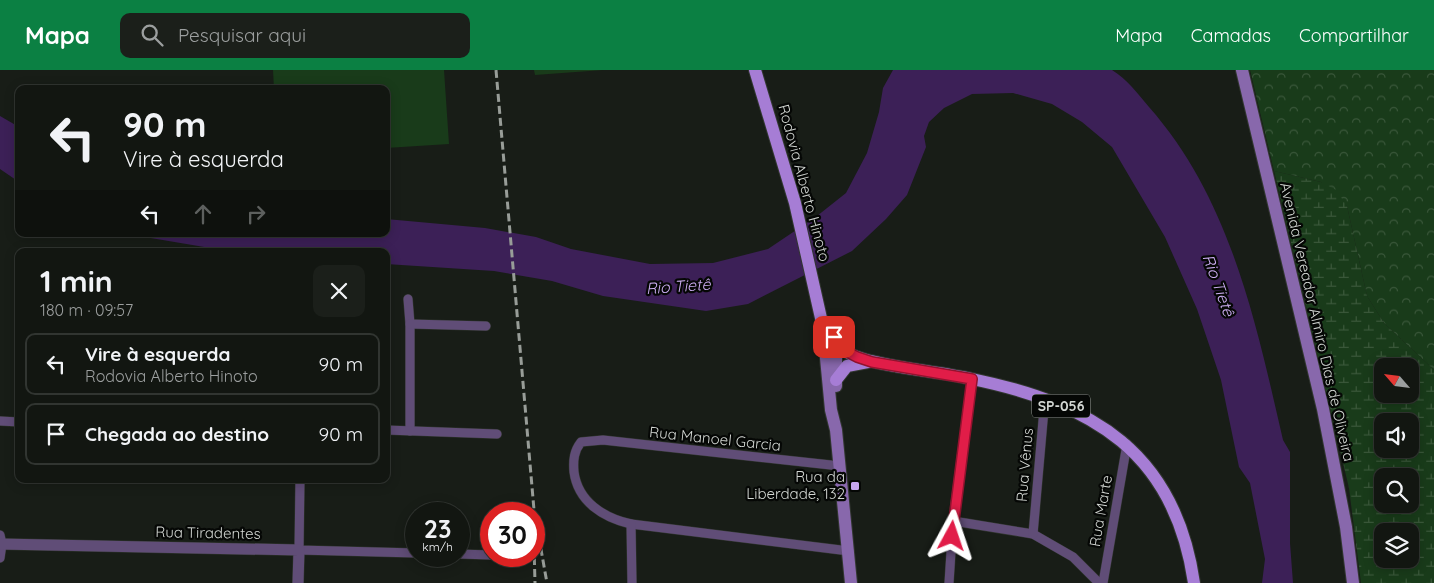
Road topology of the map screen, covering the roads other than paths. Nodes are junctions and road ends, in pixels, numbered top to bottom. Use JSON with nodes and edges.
{"nodes":[{"id":1,"x":755,"y":70,"type":"edge"},
{"id":2,"x":1242,"y":70,"type":"edge"},
{"id":3,"x":408,"y":299,"type":"dead end"},
{"id":4,"x":818,"y":301,"type":"junction"},
{"id":5,"x":410,"y":324,"type":"junction"},
{"id":6,"x":486,"y":326,"type":"dead end"},
{"id":7,"x":823,"y":327,"type":"junction"},
{"id":8,"x":836,"y":346,"type":"junction"},
{"id":9,"x":872,"y":362,"type":"junction"},
{"id":10,"x":972,"y":379,"type":"junction"},
{"id":11,"x":836,"y":380,"type":"junction"},
{"id":12,"x":1045,"y":398,"type":"junction"},
{"id":13,"x":0,"y":421,"type":"edge"},
{"id":14,"x":15,"y":422,"type":"edge"},
{"id":15,"x":390,"y":430,"type":"edge"},
{"id":16,"x":836,"y":430,"type":"junction"},
{"id":17,"x":410,"y":431,"type":"junction"},
{"id":18,"x":497,"y":434,"type":"dead end"},
{"id":19,"x":1127,"y":444,"type":"junction"},
{"id":20,"x":840,"y":466,"type":"junction"},
{"id":21,"x":300,"y":483,"type":"edge"},
{"id":22,"x":953,"y":521,"type":"junction"},
{"id":23,"x":631,"y":524,"type":"junction"},
{"id":24,"x":1034,"y":534,"type":"junction"},
{"id":25,"x":1,"y":541,"type":"edge"},
{"id":26,"x":299,"y":550,"type":"junction"},
{"id":27,"x":849,"y":551,"type":"junction"},
{"id":28,"x":405,"y":553,"type":"edge"},
{"id":29,"x":0,"y":558,"type":"edge"},
{"id":30,"x":298,"y":583,"type":"edge"},
{"id":31,"x":632,"y":583,"type":"edge"},
{"id":32,"x":851,"y":583,"type":"edge"},
{"id":33,"x":949,"y":583,"type":"edge"},
{"id":34,"x":1099,"y":583,"type":"edge"},
{"id":35,"x":1103,"y":583,"type":"edge"},
{"id":36,"x":1194,"y":583,"type":"edge"},
{"id":37,"x":1353,"y":583,"type":"edge"}],
"edges":[{"from":1,"to":4,"type":"main road","name":"Rodovia Alberto Hinoto","number":"SP-056"},
{"from":2,"to":37,"type":"main road","name":"Avenida Vereador Almiro Dias de Oliveira"},
{"from":3,"to":5,"type":"street"},
{"from":4,"to":7,"type":"main road","name":"Rodovia Alberto Hinoto","number":"SP-056"},
{"from":4,"to":8,"type":"main road","name":"Rodovia Alberto Hinoto","number":"SP-056"},
{"from":5,"to":6,"type":"street"},
{"from":5,"to":17,"type":"street"},
{"from":7,"to":8,"type":"main road","name":"Rodovia Alberto Hinoto","number":"SP-056"},
{"from":7,"to":16,"type":"main road"},
{"from":8,"to":9,"type":"main road","name":"Rodovia Alberto Hinoto","number":"SP-056"},
{"from":8,"to":11,"type":"main road"},
{"from":9,"to":10,"type":"main road","name":"Rodovia Alberto Hinoto","number":"SP-056"},
{"from":9,"to":11,"type":"main road"},
{"from":10,"to":12,"type":"main road","name":"Rodovia Alberto Hinoto","number":"SP-056"},
{"from":10,"to":22,"type":"street"},
{"from":11,"to":16,"type":"main road"},
{"from":12,"to":19,"type":"main road","name":"Rodovia Alberto Hinoto","number":"SP-056"},
{"from":12,"to":24,"type":"street","name":"Rua Vênus"},
{"from":13,"to":14,"type":"street"},
{"from":15,"to":17,"type":"street"},
{"from":16,"to":20,"type":"main road"},
{"from":17,"to":18,"type":"street"},
{"from":19,"to":35,"type":"street","name":"Rua Marte"},
{"from":19,"to":36,"type":"main road","name":"Rodovia Alberto Hinoto","number":"SP-056"},
{"from":20,"to":23,"type":"street","name":"Rua Manoel Garcia"},
{"from":20,"to":27,"type":"main road"},
{"from":21,"to":26,"type":"street"},
{"from":22,"to":24,"type":"street"},
{"from":22,"to":33,"type":"street"},
{"from":23,"to":27,"type":"street"},
{"from":23,"to":31,"type":"street"},
{"from":24,"to":34,"type":"street"},
{"from":25,"to":26,"type":"street","name":"Rua Tiradentes"},
{"from":25,"to":29,"type":"street"},
{"from":26,"to":28,"type":"street","name":"Rua Tiradentes"},
{"from":26,"to":30,"type":"street"},
{"from":27,"to":32,"type":"main road"}]}
